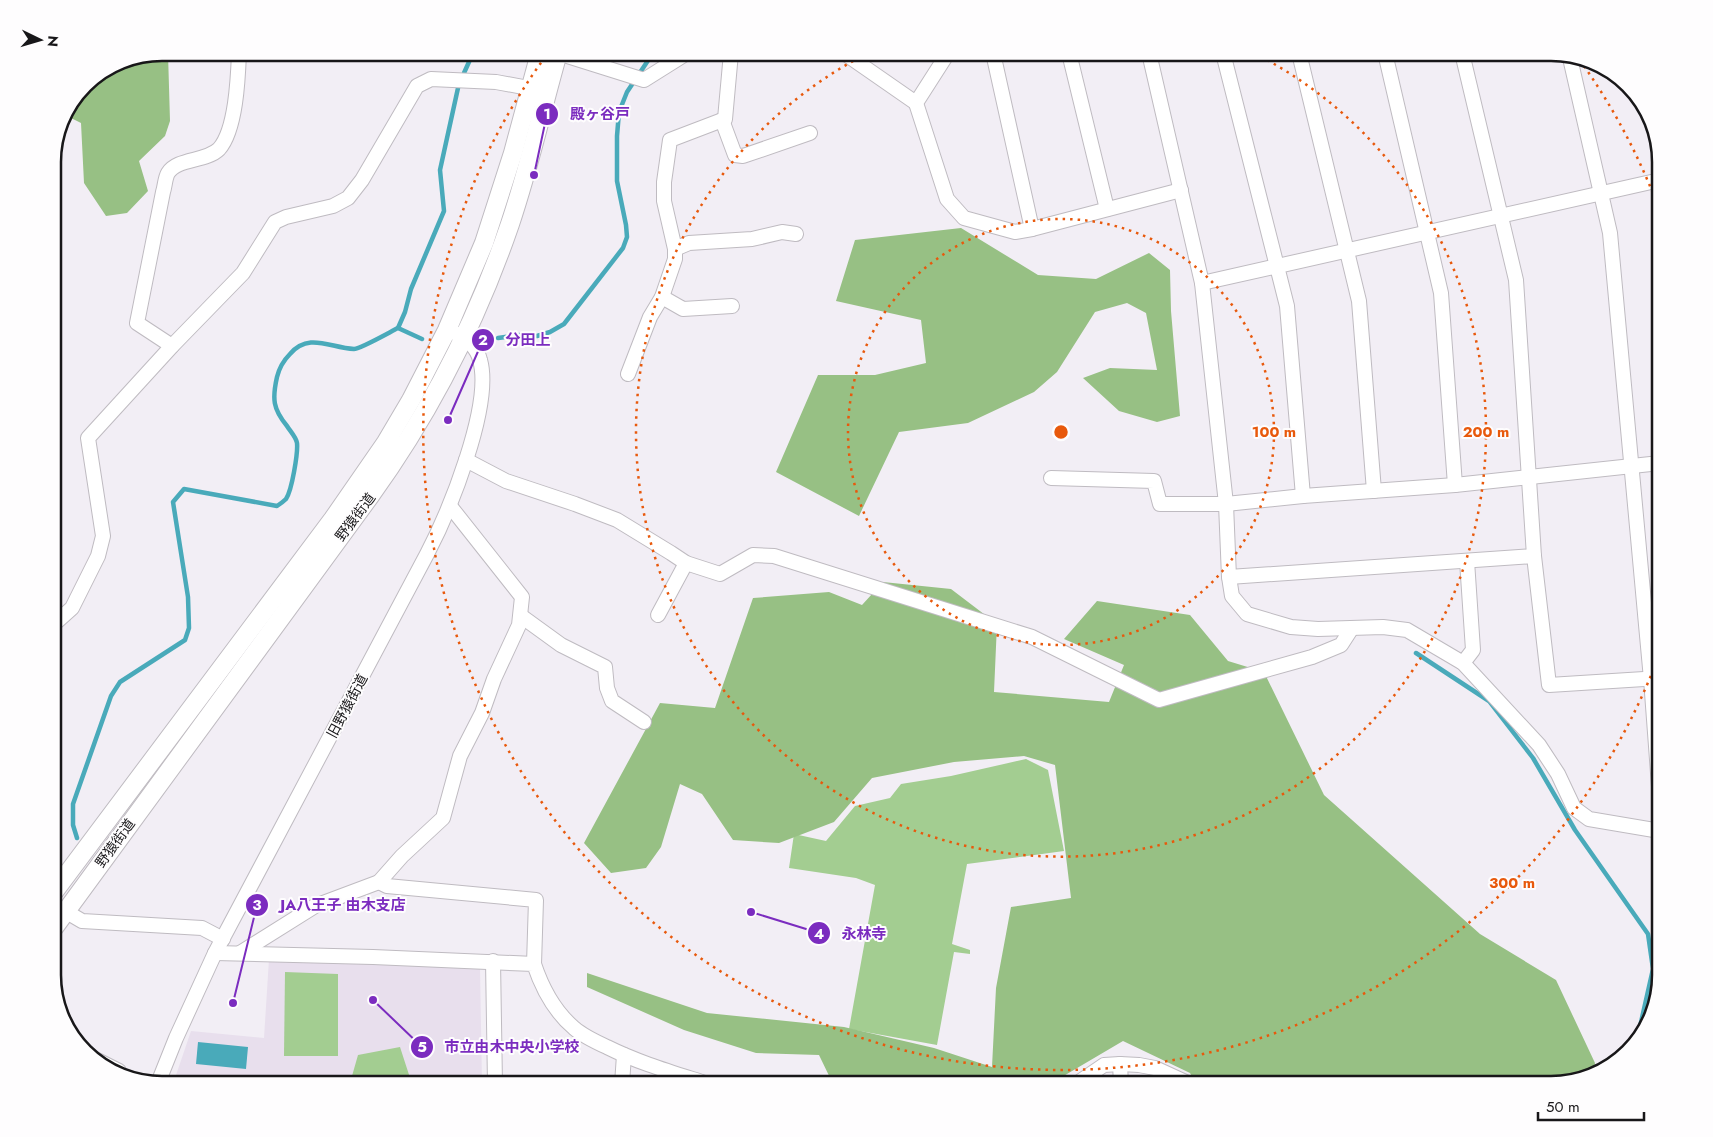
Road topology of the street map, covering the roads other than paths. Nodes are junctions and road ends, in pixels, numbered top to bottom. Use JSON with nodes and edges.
{"nodes":[{"id":1,"x":239,"y":61,"type":"edge"},
{"id":2,"x":540,"y":61,"type":"edge"},
{"id":3,"x":554,"y":61,"type":"edge"},
{"id":4,"x":584,"y":61,"type":"edge"},
{"id":5,"x":670,"y":61,"type":"edge"},
{"id":6,"x":730,"y":61,"type":"edge"},
{"id":7,"x":865,"y":61,"type":"edge"},
{"id":8,"x":942,"y":61,"type":"edge"},
{"id":9,"x":995,"y":61,"type":"edge"},
{"id":10,"x":1071,"y":61,"type":"edge"},
{"id":11,"x":1151,"y":61,"type":"edge"},
{"id":12,"x":1225,"y":61,"type":"edge"},
{"id":13,"x":1301,"y":61,"type":"edge"},
{"id":14,"x":1387,"y":61,"type":"edge"},
{"id":15,"x":1464,"y":61,"type":"edge"},
{"id":16,"x":1571,"y":64,"type":"edge"},
{"id":17,"x":539,"y":90,"type":"junction"},
{"id":18,"x":916,"y":103,"type":"junction"},
{"id":19,"x":722,"y":120,"type":"junction"},
{"id":20,"x":810,"y":133,"type":"dead end"},
{"id":21,"x":1652,"y":182,"type":"edge"},
{"id":22,"x":1181,"y":190,"type":"junction"},
{"id":23,"x":1602,"y":193,"type":"junction"},
{"id":24,"x":1106,"y":209,"type":"junction"},
{"id":25,"x":1500,"y":216,"type":"junction"},
{"id":26,"x":1032,"y":229,"type":"junction"},
{"id":27,"x":1427,"y":232,"type":"junction"},
{"id":28,"x":796,"y":234,"type":"dead end"},
{"id":29,"x":675,"y":248,"type":"junction"},
{"id":30,"x":1346,"y":251,"type":"junction"},
{"id":31,"x":1276,"y":266,"type":"junction"},
{"id":32,"x":1202,"y":283,"type":"junction"},
{"id":33,"x":662,"y":297,"type":"junction"},
{"id":34,"x":732,"y":306,"type":"dead end"},
{"id":35,"x":448,"y":330,"type":"junction"},
{"id":36,"x":464,"y":338,"type":"junction"},
{"id":37,"x":172,"y":346,"type":"junction"},
{"id":38,"x":628,"y":374,"type":"dead end"},
{"id":39,"x":466,"y":460,"type":"junction"},
{"id":40,"x":1652,"y":465,"type":"edge"},
{"id":41,"x":1631,"y":466,"type":"junction"},
{"id":42,"x":1530,"y":477,"type":"junction"},
{"id":43,"x":1051,"y":478,"type":"dead end"},
{"id":44,"x":1455,"y":485,"type":"junction"},
{"id":45,"x":1374,"y":491,"type":"junction"},
{"id":46,"x":1303,"y":496,"type":"junction"},
{"id":47,"x":1226,"y":504,"type":"junction"},
{"id":48,"x":450,"y":506,"type":"junction"},
{"id":49,"x":1534,"y":556,"type":"junction"},
{"id":50,"x":1467,"y":561,"type":"junction"},
{"id":51,"x":686,"y":563,"type":"junction"},
{"id":52,"x":1229,"y":576,"type":"junction"},
{"id":53,"x":658,"y":615,"type":"dead end"},
{"id":54,"x":521,"y":616,"type":"junction"},
{"id":55,"x":61,"y":618,"type":"edge"},
{"id":56,"x":1352,"y":628,"type":"junction"},
{"id":57,"x":1652,"y":645,"type":"edge"},
{"id":58,"x":1463,"y":663,"type":"junction"},
{"id":59,"x":1652,"y":679,"type":"edge"},
{"id":60,"x":644,"y":722,"type":"dead end"},
{"id":61,"x":1652,"y":830,"type":"edge"},
{"id":62,"x":379,"y":882,"type":"junction"},
{"id":63,"x":61,"y":883,"type":"edge"},
{"id":64,"x":65,"y":911,"type":"junction"},
{"id":65,"x":61,"y":917,"type":"edge"},
{"id":66,"x":223,"y":939,"type":"junction"},
{"id":67,"x":215,"y":953,"type":"junction"},
{"id":68,"x":240,"y":953,"type":"junction"},
{"id":69,"x":493,"y":961,"type":"junction"},
{"id":70,"x":534,"y":964,"type":"junction"},
{"id":71,"x":624,"y":1055,"type":"junction"},
{"id":72,"x":1120,"y":1064,"type":"junction"},
{"id":73,"x":161,"y":1076,"type":"edge"},
{"id":74,"x":495,"y":1076,"type":"edge"},
{"id":75,"x":623,"y":1076,"type":"edge"},
{"id":76,"x":685,"y":1076,"type":"edge"},
{"id":77,"x":1088,"y":1076,"type":"edge"},
{"id":78,"x":1121,"y":1076,"type":"edge"},
{"id":79,"x":1172,"y":1076,"type":"edge"}],
"edges":[{"from":1,"to":37,"type":"street"},
{"from":2,"to":17,"type":"main road","name":"野猿街道"},
{"from":3,"to":17,"type":"main road","name":"野猿街道"},
{"from":4,"to":5,"type":"street"},
{"from":6,"to":19,"type":"street"},
{"from":7,"to":18,"type":"street"},
{"from":8,"to":18,"type":"street"},
{"from":9,"to":26,"type":"street"},
{"from":10,"to":24,"type":"street"},
{"from":11,"to":22,"type":"street"},
{"from":12,"to":31,"type":"street"},
{"from":13,"to":30,"type":"street"},
{"from":14,"to":27,"type":"street"},
{"from":15,"to":25,"type":"street"},
{"from":16,"to":23,"type":"street"},
{"from":17,"to":35,"type":"main road","name":"野猿街道"},
{"from":17,"to":36,"type":"main road","name":"野猿街道"},
{"from":17,"to":37,"type":"street"},
{"from":18,"to":26,"type":"street"},
{"from":19,"to":20,"type":"street"},
{"from":19,"to":29,"type":"street"},
{"from":21,"to":23,"type":"street"},
{"from":22,"to":24,"type":"street"},
{"from":22,"to":32,"type":"street"},
{"from":23,"to":25,"type":"street"},
{"from":23,"to":41,"type":"street"},
{"from":24,"to":26,"type":"street"},
{"from":25,"to":27,"type":"street"},
{"from":25,"to":42,"type":"street"},
{"from":27,"to":30,"type":"street"},
{"from":27,"to":44,"type":"street"},
{"from":28,"to":29,"type":"street"},
{"from":29,"to":33,"type":"street"},
{"from":30,"to":31,"type":"street"},
{"from":30,"to":45,"type":"street"},
{"from":31,"to":32,"type":"street"},
{"from":31,"to":46,"type":"street"},
{"from":32,"to":47,"type":"street"},
{"from":33,"to":34,"type":"street"},
{"from":33,"to":38,"type":"street"},
{"from":35,"to":36,"type":"street","name":"旧野猿街道"},
{"from":35,"to":63,"type":"main road","name":"野猿街道"},
{"from":36,"to":39,"type":"street","name":"旧野猿街道"},
{"from":36,"to":64,"type":"main road","name":"野猿街道"},
{"from":37,"to":55,"type":"street"},
{"from":39,"to":48,"type":"street","name":"旧野猿街道"},
{"from":39,"to":51,"type":"street"},
{"from":40,"to":41,"type":"street"},
{"from":41,"to":42,"type":"street"},
{"from":41,"to":57,"type":"street"},
{"from":42,"to":44,"type":"street"},
{"from":42,"to":49,"type":"street"},
{"from":43,"to":47,"type":"street"},
{"from":44,"to":45,"type":"street"},
{"from":45,"to":46,"type":"street"},
{"from":46,"to":47,"type":"street"},
{"from":47,"to":52,"type":"street"},
{"from":48,"to":54,"type":"street"},
{"from":48,"to":66,"type":"street","name":"旧野猿街道"},
{"from":49,"to":50,"type":"street"},
{"from":49,"to":59,"type":"street"},
{"from":50,"to":52,"type":"street"},
{"from":50,"to":58,"type":"street"},
{"from":51,"to":53,"type":"street"},
{"from":51,"to":56,"type":"street"},
{"from":52,"to":56,"type":"street"},
{"from":54,"to":60,"type":"street"},
{"from":54,"to":62,"type":"street"},
{"from":56,"to":58,"type":"street"},
{"from":58,"to":61,"type":"street"},
{"from":62,"to":68,"type":"street"},
{"from":62,"to":70,"type":"street"},
{"from":64,"to":65,"type":"main road","name":"野猿街道"},
{"from":64,"to":66,"type":"street"},
{"from":66,"to":67,"type":"street","name":"旧野猿街道"},
{"from":67,"to":68,"type":"street"},
{"from":67,"to":73,"type":"street","name":"旧野猿街道"},
{"from":68,"to":69,"type":"street"},
{"from":69,"to":70,"type":"street"},
{"from":69,"to":74,"type":"street"},
{"from":70,"to":71,"type":"street"},
{"from":71,"to":75,"type":"street"},
{"from":71,"to":76,"type":"street"},
{"from":72,"to":77,"type":"street"},
{"from":72,"to":78,"type":"street"},
{"from":72,"to":79,"type":"street"}]}
